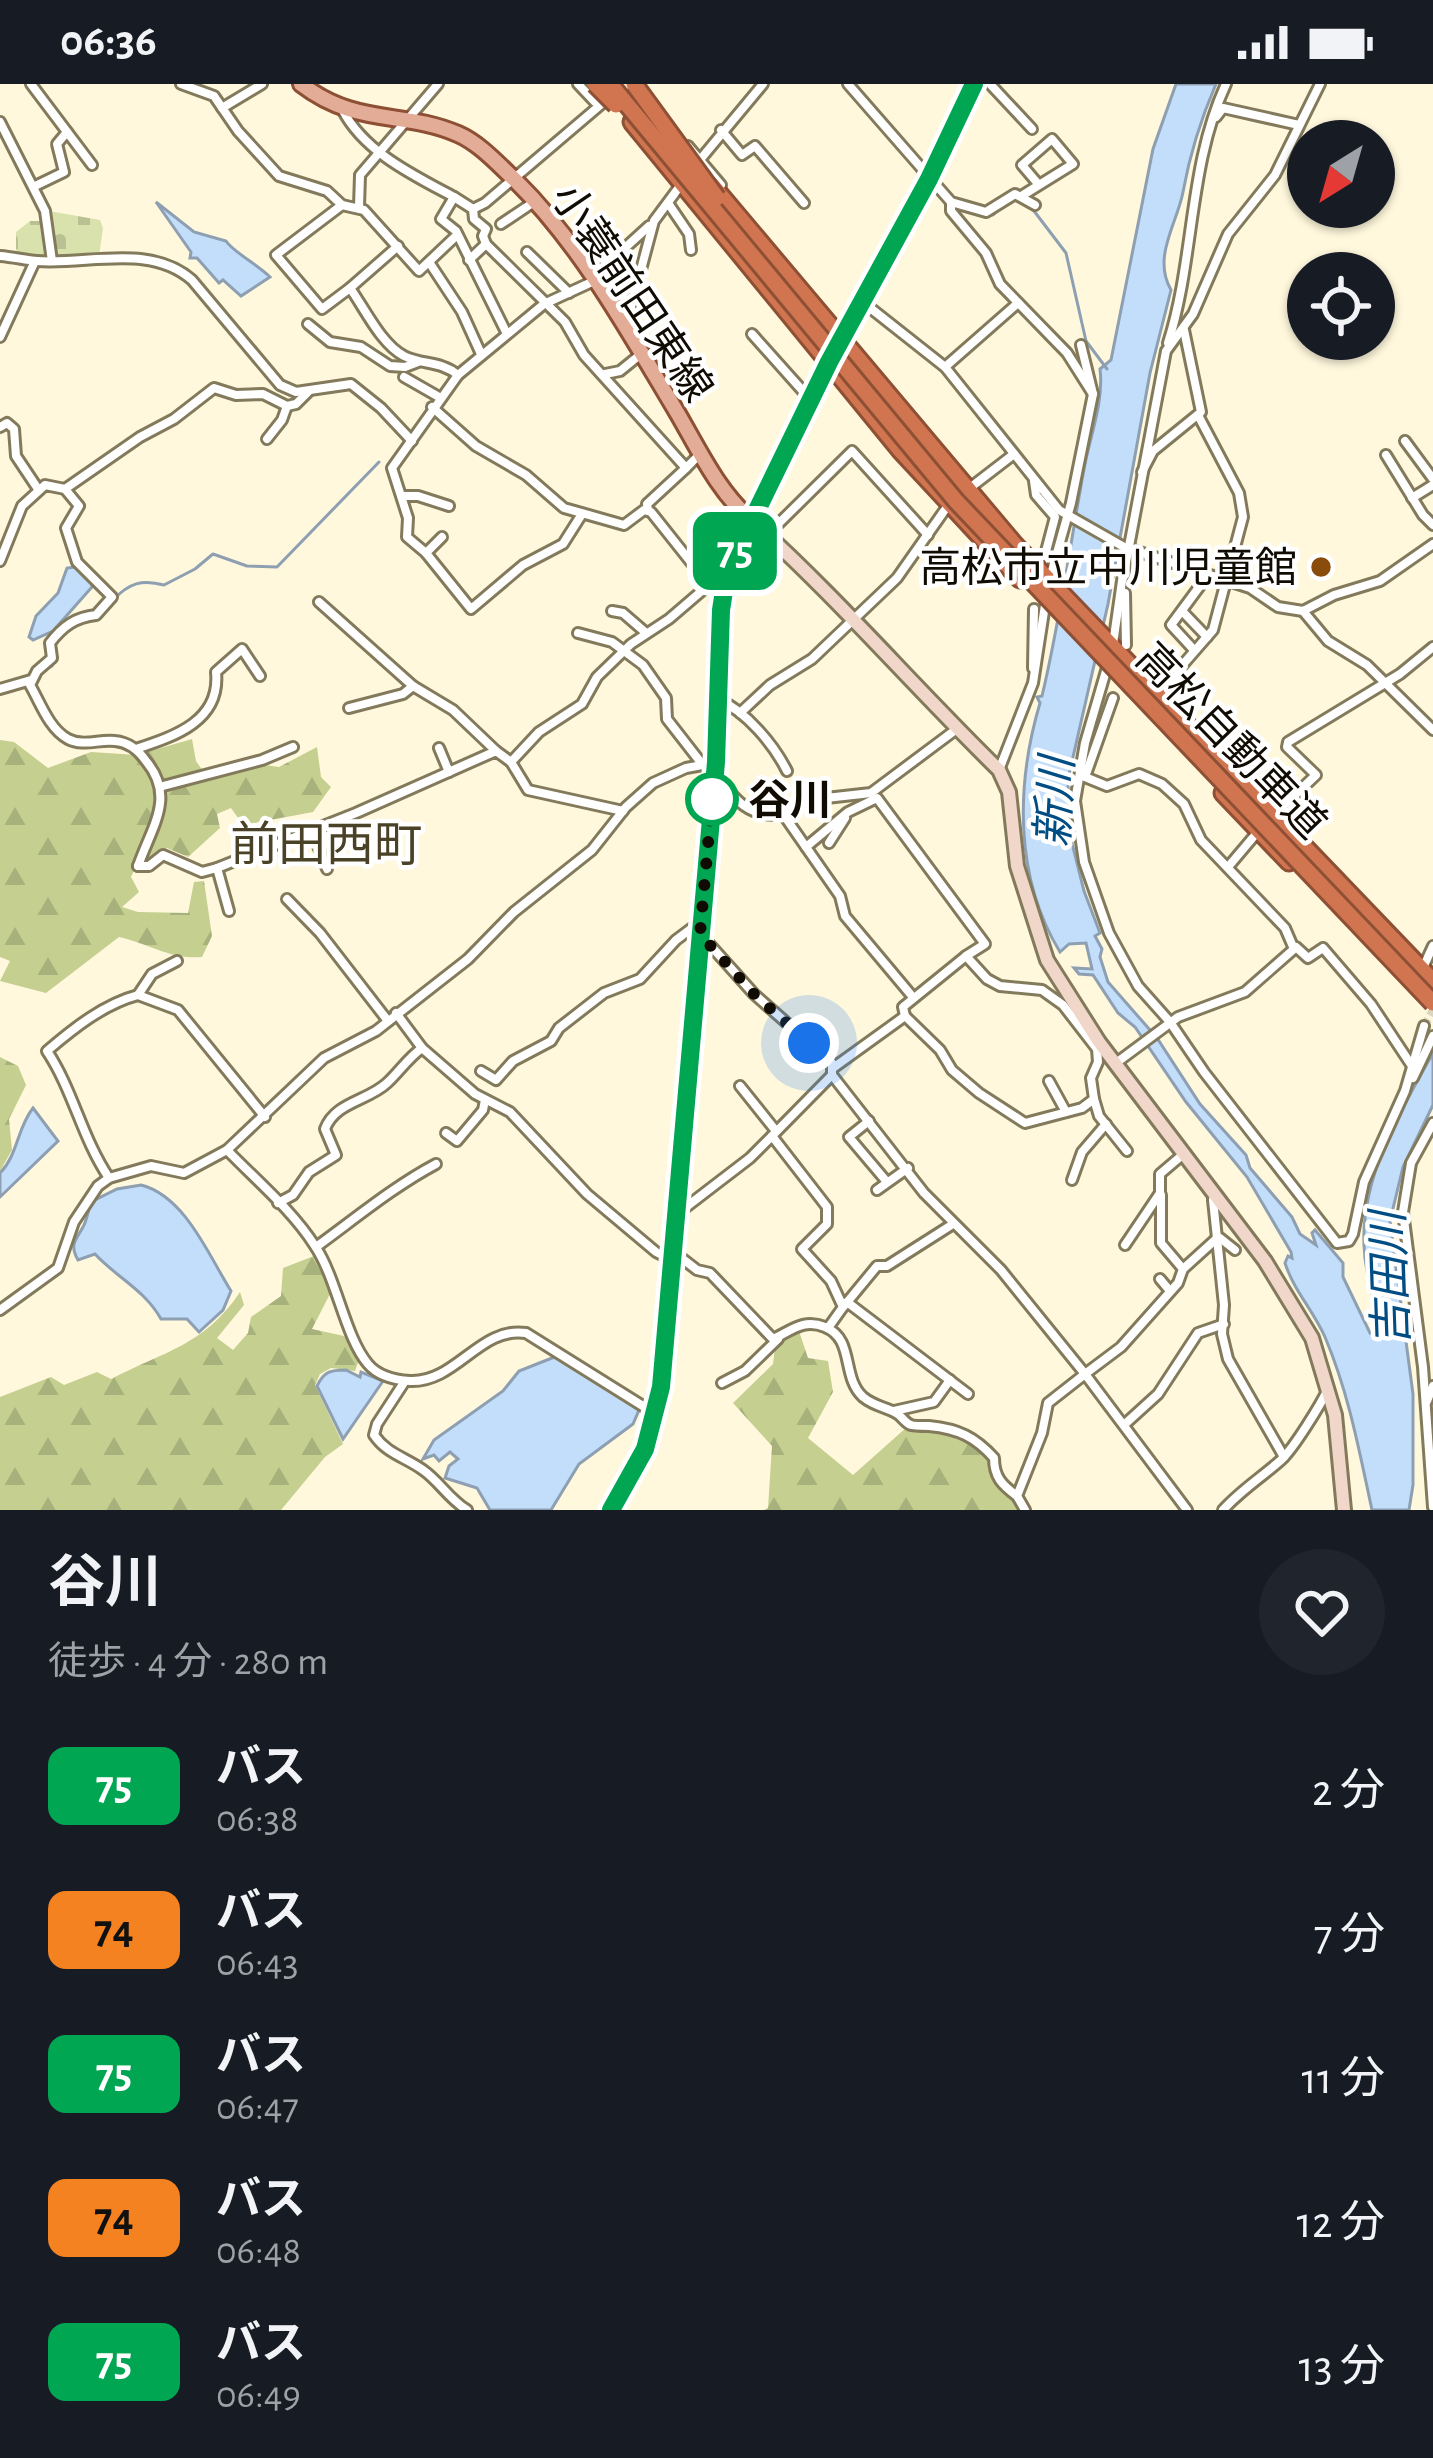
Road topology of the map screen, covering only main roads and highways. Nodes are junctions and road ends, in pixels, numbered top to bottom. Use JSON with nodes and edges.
{"nodes":[{"id":1,"x":302,"y":84,"type":"edge"},
{"id":2,"x":631,"y":84,"type":"edge"},
{"id":3,"x":974,"y":84,"type":"edge"},
{"id":4,"x":601,"y":91,"type":"edge"},
{"id":5,"x":713,"y":201,"type":"junction"},
{"id":6,"x":841,"y":341,"type":"junction"},
{"id":7,"x":829,"y":362,"type":"junction"},
{"id":8,"x":751,"y":520,"type":"junction"},
{"id":9,"x":1430,"y":980,"type":"edge"},
{"id":10,"x":1430,"y":1013,"type":"edge"},
{"id":11,"x":611,"y":1510,"type":"edge"}],
"edges":[{"from":1,"to":8,"type":"main road","name":"小蓑前田東線"},
{"from":2,"to":5,"type":"highway","bridge":true},
{"from":2,"to":6,"type":"highway"},
{"from":3,"to":6,"type":"main road"},
{"from":4,"to":5,"type":"highway","bridge":true},
{"from":4,"to":7,"type":"highway"},
{"from":5,"to":9,"type":"highway","name":"高松自動車道"},
{"from":5,"to":10,"type":"highway","name":"高松自動車道","bridge":true},
{"from":6,"to":7,"type":"main road"},
{"from":6,"to":9,"type":"highway"},
{"from":7,"to":8,"type":"main road"},
{"from":7,"to":10,"type":"highway","bridge":true},
{"from":8,"to":11,"type":"main road"}]}
